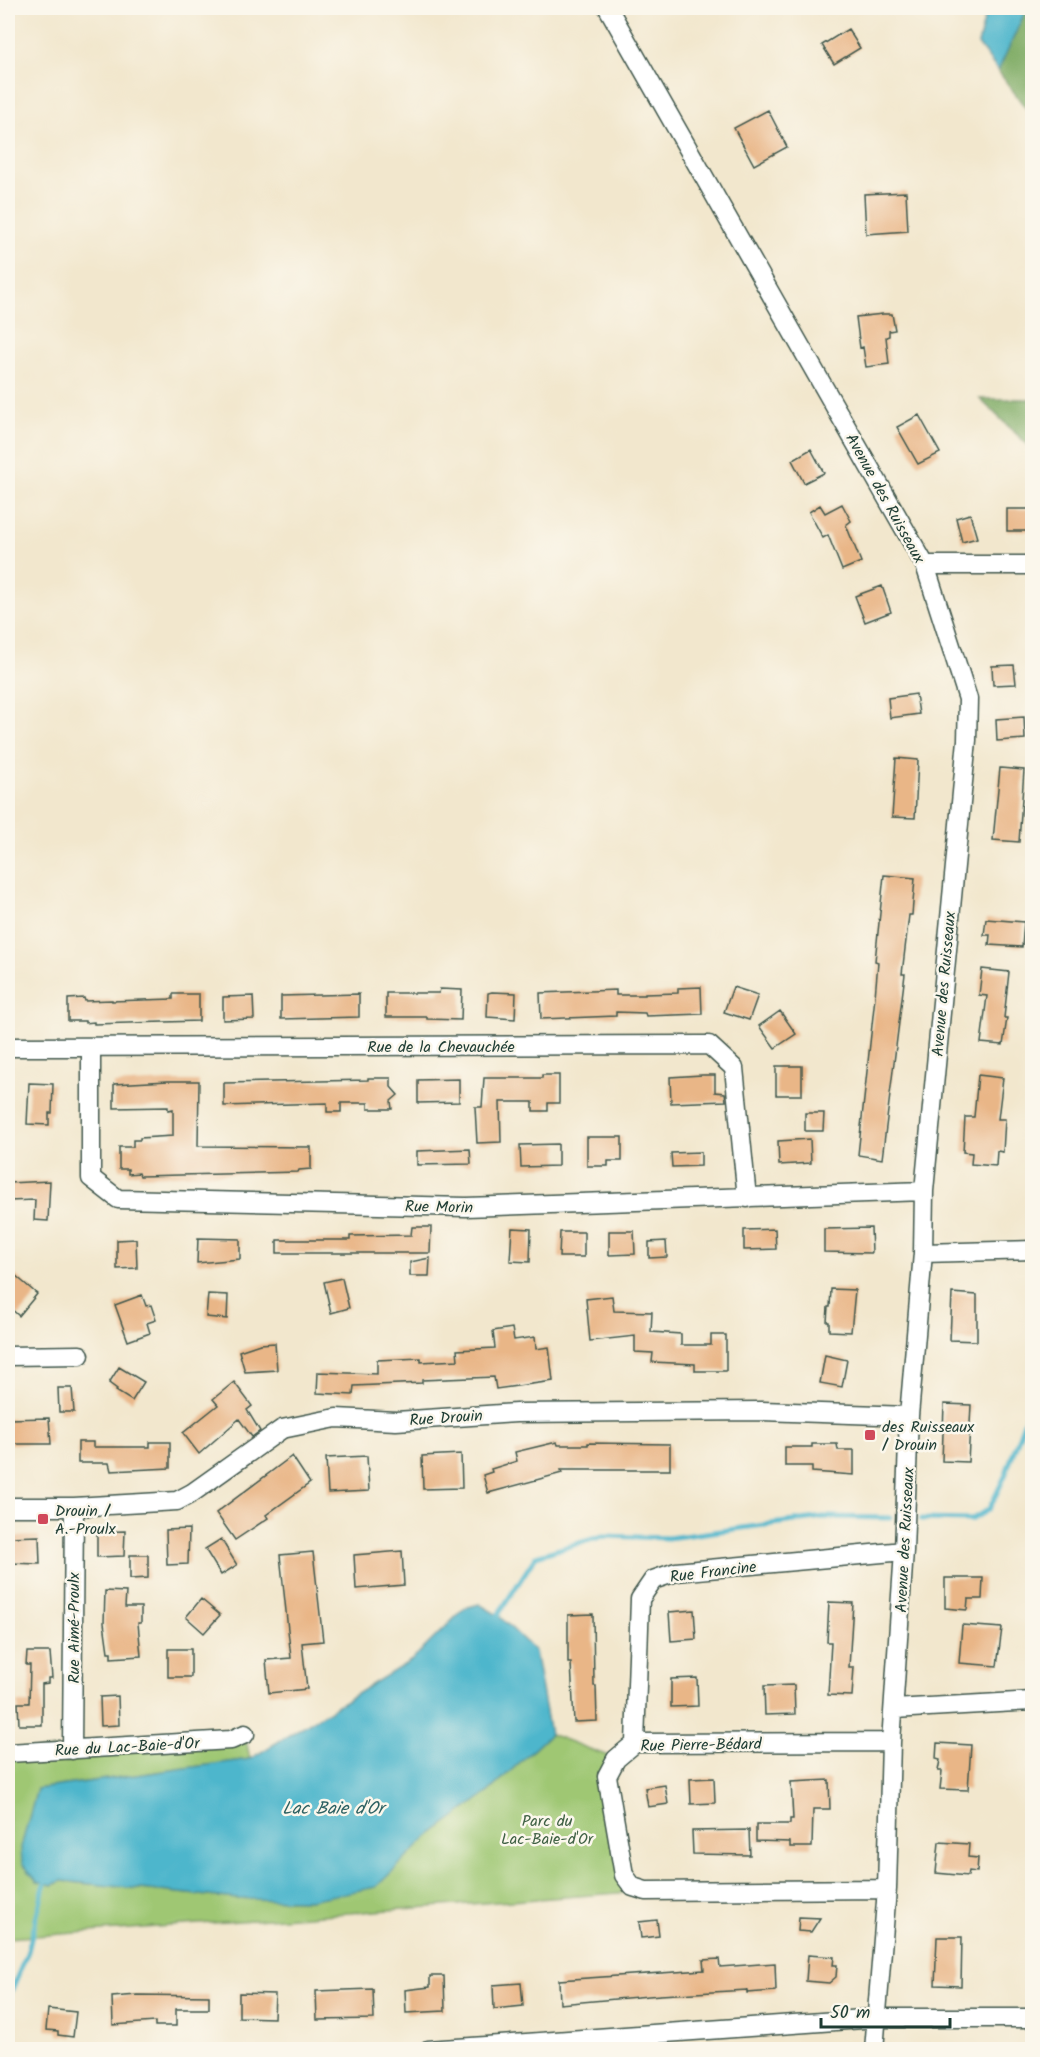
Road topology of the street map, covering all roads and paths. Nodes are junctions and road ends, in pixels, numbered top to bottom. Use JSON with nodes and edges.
{"nodes":[{"id":1,"x":608,"y":8,"type":"edge"},
{"id":2,"x":925,"y":565,"type":"junction"},
{"id":3,"x":1032,"y":565,"type":"edge"},
{"id":4,"x":8,"y":1047,"type":"edge"},
{"id":5,"x":91,"y":1047,"type":"junction"},
{"id":6,"x":924,"y":1191,"type":"junction"},
{"id":7,"x":747,"y":1198,"type":"junction"},
{"id":8,"x":1032,"y":1250,"type":"edge"},
{"id":9,"x":924,"y":1252,"type":"junction"},
{"id":10,"x":80,"y":1355,"type":"dead end"},
{"id":11,"x":8,"y":1356,"type":"edge"},
{"id":12,"x":909,"y":1416,"type":"junction"},
{"id":13,"x":8,"y":1507,"type":"edge"},
{"id":14,"x":74,"y":1507,"type":"junction"},
{"id":15,"x":904,"y":1551,"type":"junction"},
{"id":16,"x":1032,"y":1701,"type":"edge"},
{"id":17,"x":894,"y":1708,"type":"junction"},
{"id":18,"x":245,"y":1734,"type":"dead end"},
{"id":19,"x":891,"y":1742,"type":"junction"},
{"id":20,"x":635,"y":1743,"type":"junction"},
{"id":21,"x":72,"y":1750,"type":"junction"},
{"id":22,"x":8,"y":1753,"type":"edge"},
{"id":23,"x":887,"y":1889,"type":"junction"},
{"id":24,"x":877,"y":2018,"type":"junction"},
{"id":25,"x":1032,"y":2018,"type":"edge"},
{"id":26,"x":428,"y":2049,"type":"edge"},
{"id":27,"x":874,"y":2049,"type":"edge"}],
"edges":[{"from":1,"to":2,"type":"street","name":"Avenue des Ruisseaux"},
{"from":2,"to":3,"type":"street"},
{"from":2,"to":6,"type":"street","name":"Avenue des Ruisseaux"},
{"from":4,"to":5,"type":"street","name":"Rue de la Chevauchée"},
{"from":5,"to":7,"type":"street","name":"Rue de la Chevauchée"},
{"from":5,"to":7,"type":"street","name":"Rue Morin"},
{"from":6,"to":7,"type":"street","name":"Rue Morin"},
{"from":6,"to":9,"type":"street","name":"Avenue des Ruisseaux"},
{"from":8,"to":9,"type":"street"},
{"from":9,"to":12,"type":"street","name":"Avenue des Ruisseaux"},
{"from":10,"to":11,"type":"street"},
{"from":12,"to":14,"type":"street","name":"Rue Drouin"},
{"from":12,"to":15,"type":"street","name":"Avenue des Ruisseaux"},
{"from":13,"to":14,"type":"street","name":"Rue Drouin"},
{"from":14,"to":21,"type":"street","name":"Rue Aimé-Proulx"},
{"from":15,"to":17,"type":"street","name":"Avenue des Ruisseaux"},
{"from":15,"to":20,"type":"street","name":"Rue Francine"},
{"from":16,"to":17,"type":"street"},
{"from":17,"to":19,"type":"street","name":"Avenue des Ruisseaux"},
{"from":18,"to":21,"type":"street","name":"Rue du Lac-Baie-d'Or"},
{"from":19,"to":20,"type":"street","name":"Rue Pierre-Bédard"},
{"from":19,"to":23,"type":"street","name":"Avenue des Ruisseaux"},
{"from":20,"to":23,"type":"street","name":"Rue Pierre-Bédard"},
{"from":21,"to":22,"type":"street","name":"Rue du Lac-Baie-d'Or"},
{"from":23,"to":24,"type":"street","name":"Avenue des Ruisseaux"},
{"from":24,"to":25,"type":"street"},
{"from":24,"to":26,"type":"street"},
{"from":24,"to":27,"type":"street","name":"Avenue des Ruisseaux"}]}
